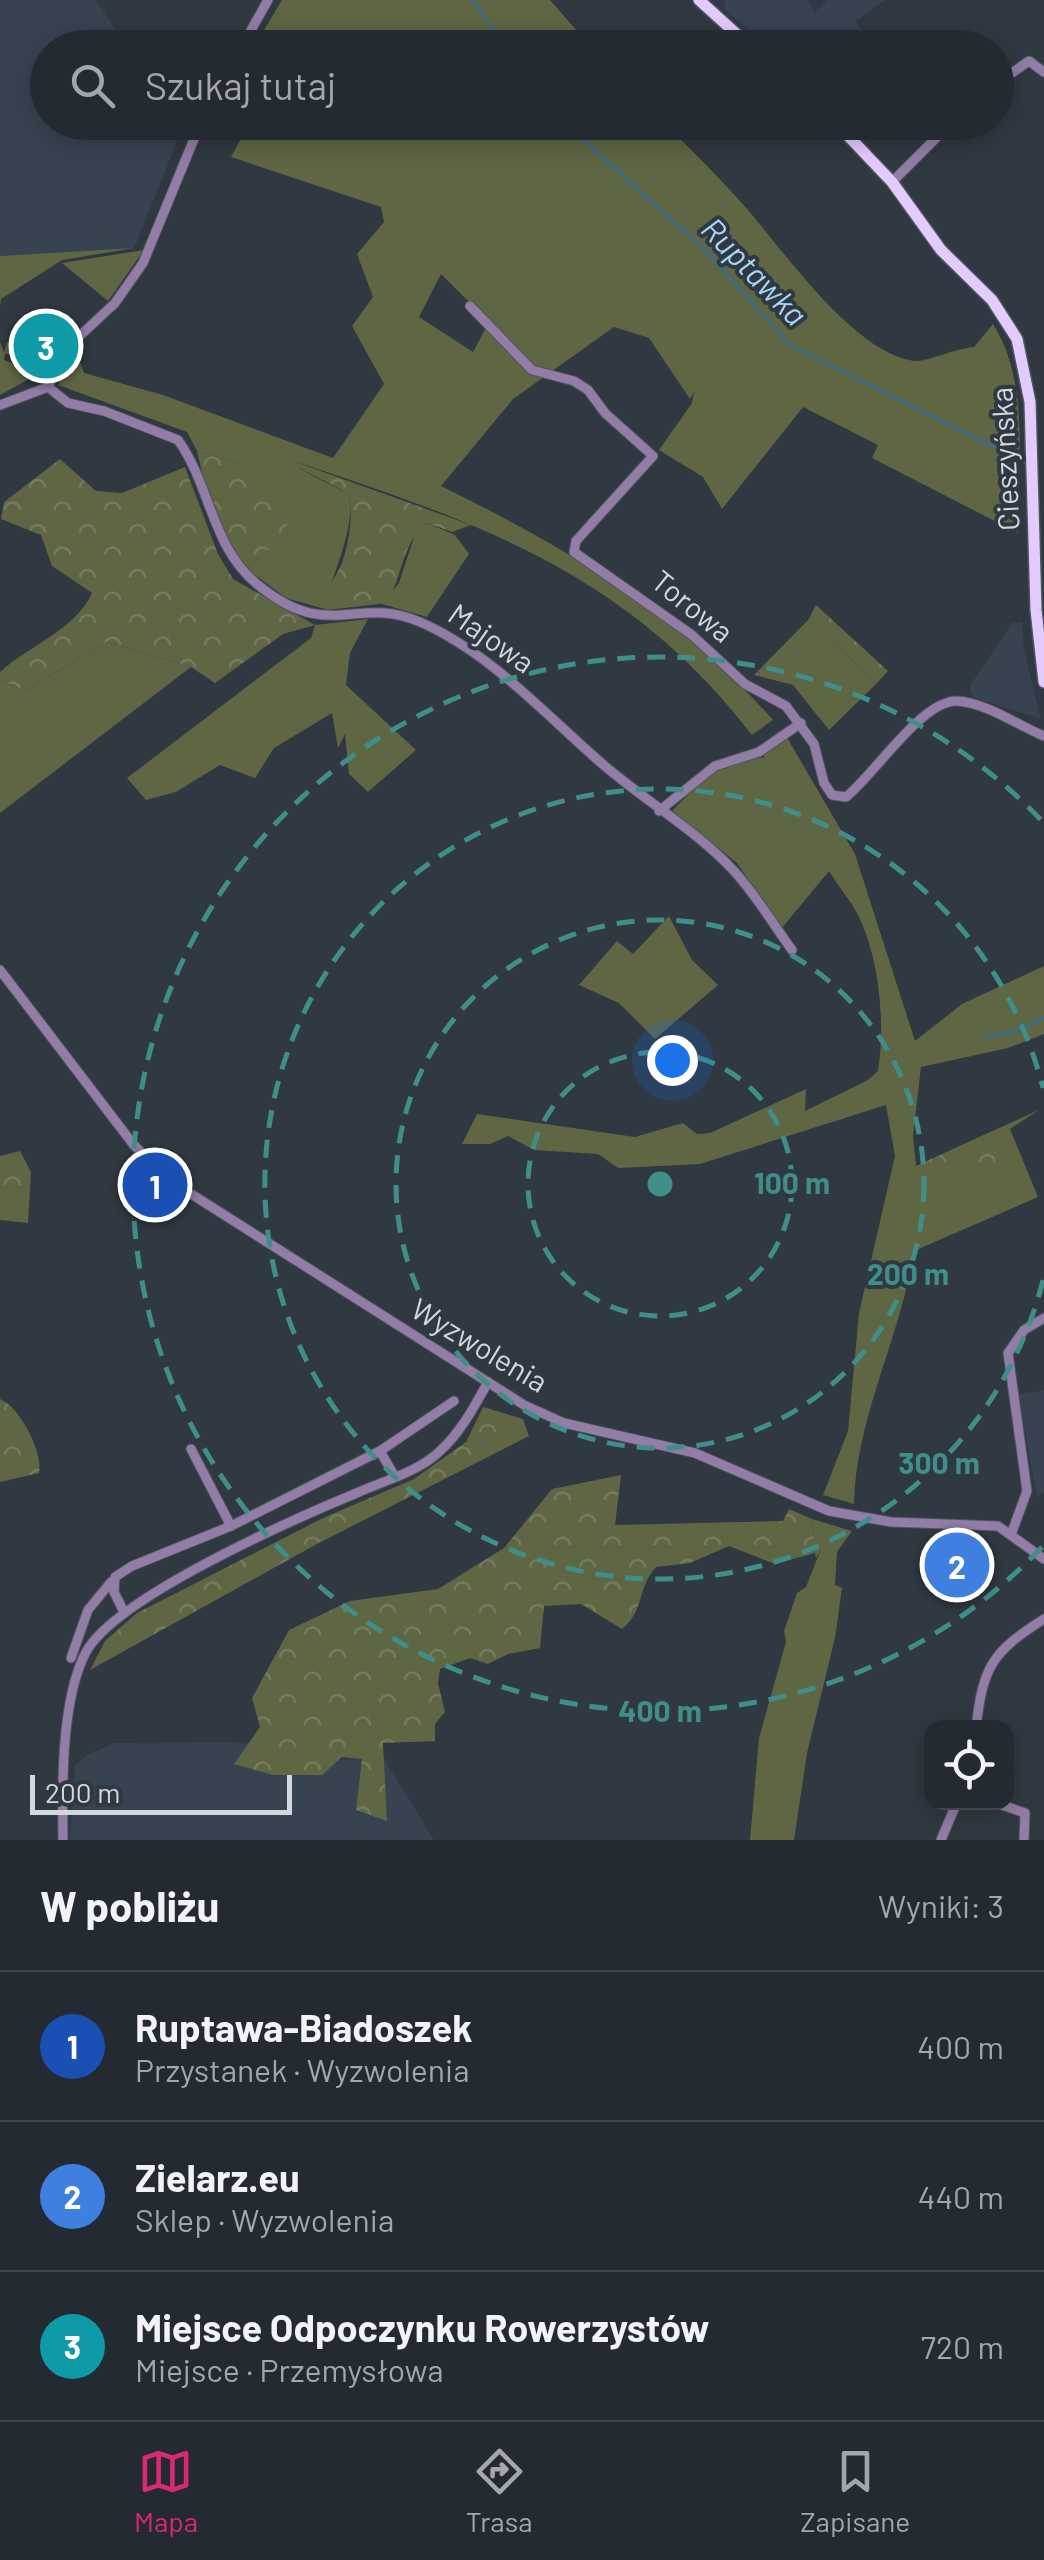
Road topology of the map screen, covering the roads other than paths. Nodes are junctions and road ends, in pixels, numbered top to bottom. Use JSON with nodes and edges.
{"nodes":[{"id":1,"x":268,"y":0,"type":"edge"},
{"id":2,"x":707,"y":2,"type":"edge"},
{"id":3,"x":252,"y":30,"type":"edge"},
{"id":4,"x":734,"y":30,"type":"edge"},
{"id":5,"x":1014,"y":71,"type":"edge"},
{"id":6,"x":1044,"y":72,"type":"edge"},
{"id":7,"x":194,"y":140,"type":"edge"},
{"id":8,"x":852,"y":140,"type":"edge"},
{"id":9,"x":934,"y":140,"type":"edge"},
{"id":10,"x":892,"y":182,"type":"junction"},
{"id":11,"x":470,"y":306,"type":"dead end"},
{"id":12,"x":48,"y":388,"type":"junction"},
{"id":13,"x":0,"y":405,"type":"edge"},
{"id":14,"x":1044,"y":682,"type":"edge"},
{"id":15,"x":801,"y":723,"type":"junction"},
{"id":16,"x":1044,"y":736,"type":"edge"},
{"id":17,"x":658,"y":811,"type":"junction"},
{"id":18,"x":792,"y":950,"type":"dead end"},
{"id":19,"x":0,"y":970,"type":"edge"},
{"id":20,"x":1044,"y":1318,"type":"edge"},
{"id":21,"x":488,"y":1382,"type":"junction"},
{"id":22,"x":454,"y":1401,"type":"dead end"},
{"id":23,"x":191,"y":1448,"type":"dead end"},
{"id":24,"x":380,"y":1450,"type":"junction"},
{"id":25,"x":395,"y":1477,"type":"junction"},
{"id":26,"x":231,"y":1526,"type":"junction"},
{"id":27,"x":1012,"y":1532,"type":"junction"},
{"id":28,"x":1044,"y":1559,"type":"edge"},
{"id":29,"x":112,"y":1582,"type":"junction"},
{"id":30,"x":124,"y":1612,"type":"junction"},
{"id":31,"x":1044,"y":1620,"type":"edge"},
{"id":32,"x":71,"y":1658,"type":"dead end"},
{"id":33,"x":977,"y":1720,"type":"edge"},
{"id":34,"x":1014,"y":1809,"type":"edge"},
{"id":35,"x":954,"y":1810,"type":"edge"},
{"id":36,"x":63,"y":1840,"type":"edge"},
{"id":37,"x":941,"y":1840,"type":"edge"},
{"id":38,"x":1024,"y":1840,"type":"edge"}],
"edges":[{"from":1,"to":3,"type":"street"},
{"from":2,"to":4,"type":"main road"},
{"from":5,"to":6,"type":"street"},
{"from":7,"to":12,"type":"street"},
{"from":8,"to":10,"type":"main road","name":"Cieszyńska"},
{"from":9,"to":10,"type":"street"},
{"from":10,"to":14,"type":"main road","name":"Cieszyńska"},
{"from":11,"to":15,"type":"street","name":"Torowa"},
{"from":12,"to":13,"type":"street"},
{"from":12,"to":17,"type":"street","name":"Majowa"},
{"from":15,"to":16,"type":"street","name":"Torowa"},
{"from":15,"to":17,"type":"street"},
{"from":17,"to":18,"type":"street","name":"Majowa"},
{"from":19,"to":21,"type":"street","name":"Wyzwolenia"},
{"from":20,"to":27,"type":"street"},
{"from":21,"to":25,"type":"street"},
{"from":21,"to":27,"type":"street","name":"Wyzwolenia"},
{"from":22,"to":24,"type":"street"},
{"from":23,"to":26,"type":"street"},
{"from":24,"to":25,"type":"street"},
{"from":24,"to":26,"type":"street"},
{"from":25,"to":30,"type":"street"},
{"from":26,"to":29,"type":"street"},
{"from":27,"to":28,"type":"street"},
{"from":29,"to":30,"type":"street"},
{"from":29,"to":32,"type":"street"},
{"from":30,"to":36,"type":"street"},
{"from":31,"to":33,"type":"street"},
{"from":34,"to":38,"type":"street"},
{"from":35,"to":37,"type":"street"}]}
